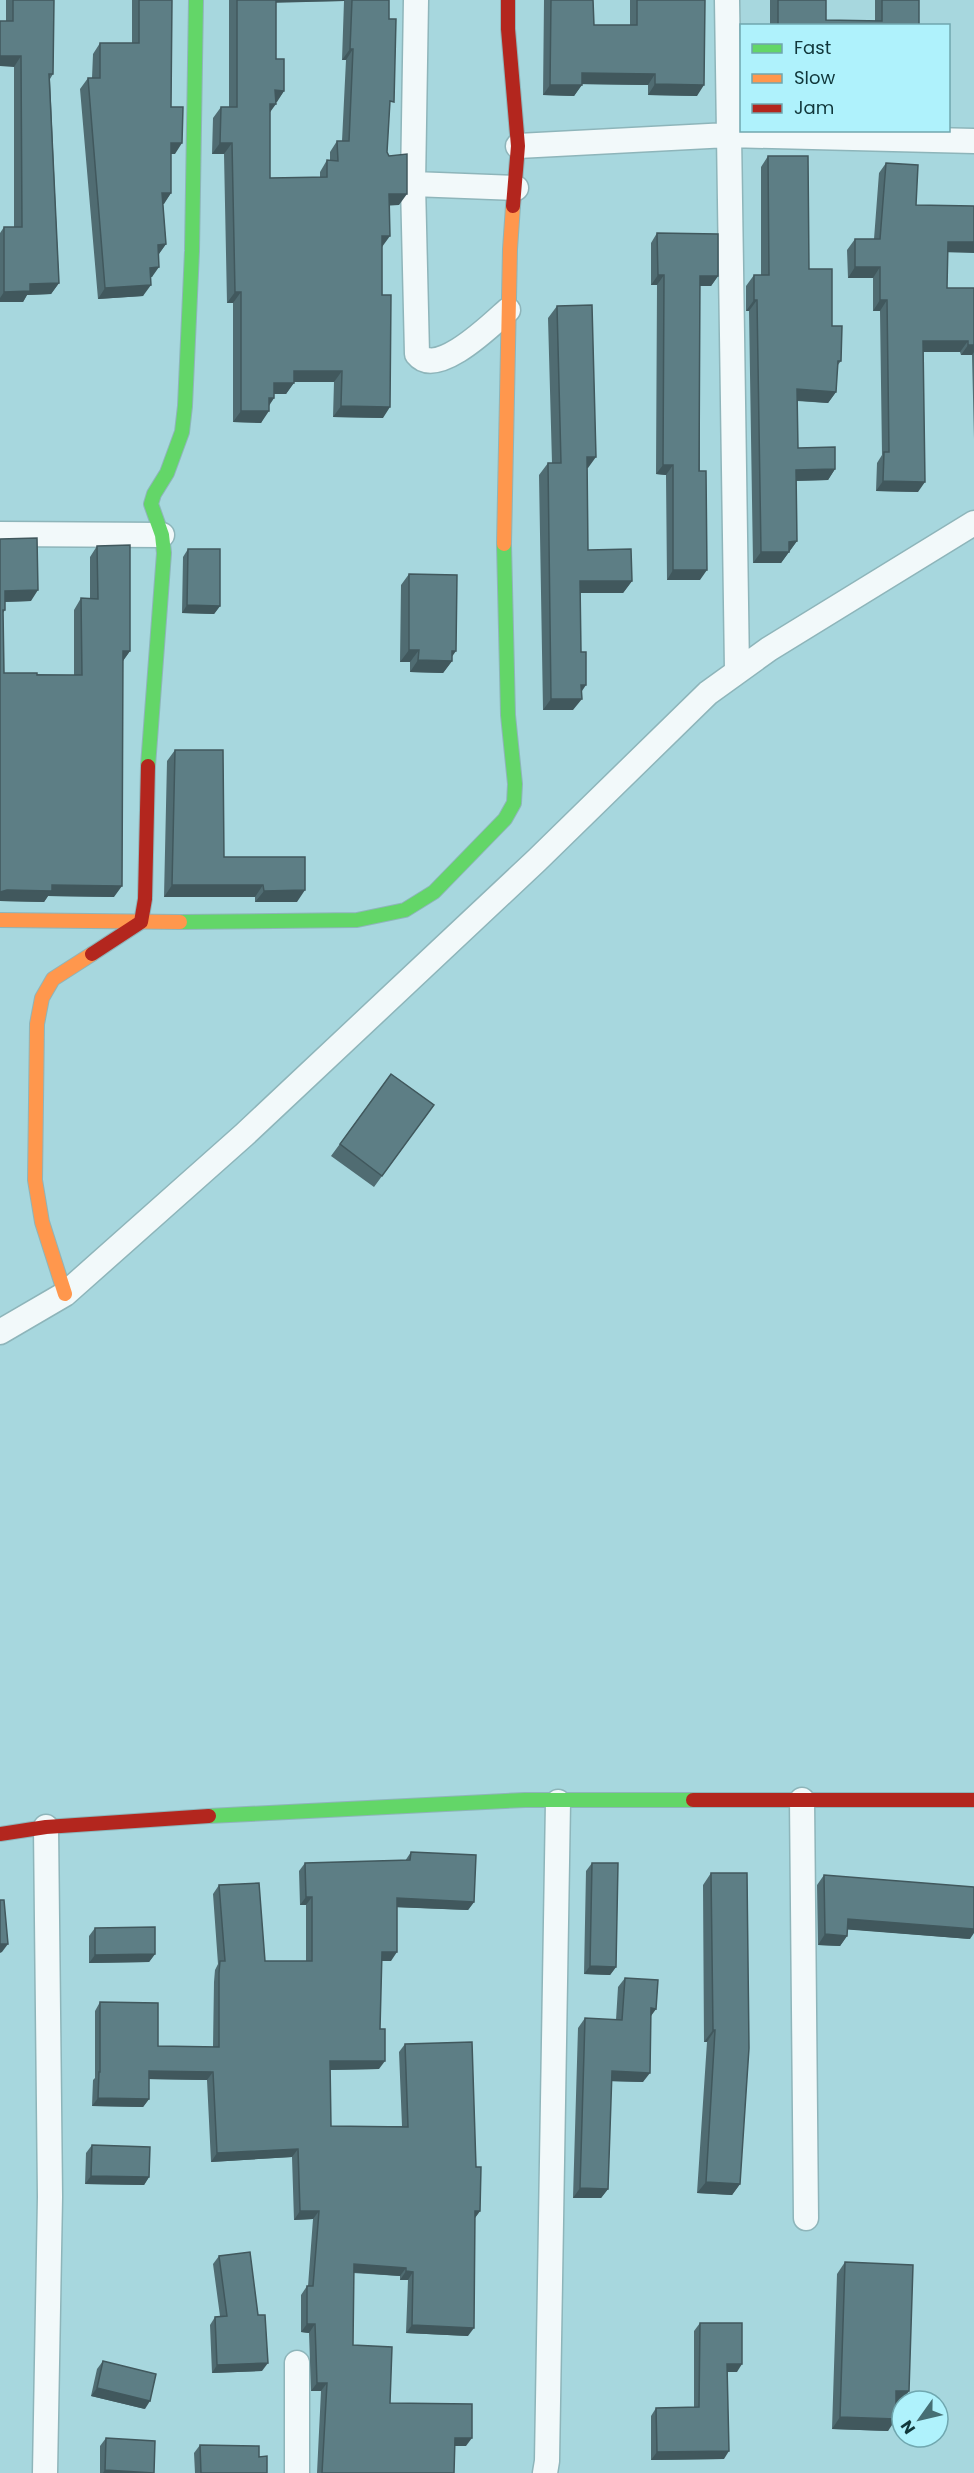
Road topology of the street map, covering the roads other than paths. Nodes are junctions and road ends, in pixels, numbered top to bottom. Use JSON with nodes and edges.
{"nodes":[{"id":1,"x":196,"y":0,"type":"edge"},
{"id":2,"x":416,"y":0,"type":"edge"},
{"id":3,"x":508,"y":0,"type":"edge"},
{"id":4,"x":727,"y":0,"type":"edge"},
{"id":5,"x":728,"y":135,"type":"junction"},
{"id":6,"x":974,"y":141,"type":"edge"},
{"id":7,"x":518,"y":146,"type":"junction"},
{"id":8,"x":413,"y":184,"type":"junction"},
{"id":9,"x":516,"y":188,"type":"junction"},
{"id":10,"x":508,"y":310,"type":"junction"},
{"id":11,"x":974,"y":523,"type":"edge"},
{"id":12,"x":0,"y":534,"type":"edge"},
{"id":13,"x":162,"y":535,"type":"junction"},
{"id":14,"x":737,"y":670,"type":"junction"},
{"id":15,"x":0,"y":920,"type":"edge"},
{"id":16,"x":141,"y":922,"type":"junction"},
{"id":17,"x":65,"y":1294,"type":"junction"},
{"id":18,"x":0,"y":1332,"type":"edge"},
{"id":19,"x":802,"y":1800,"type":"junction"},
{"id":20,"x":974,"y":1800,"type":"edge"},
{"id":21,"x":558,"y":1802,"type":"junction"},
{"id":22,"x":46,"y":1827,"type":"junction"},
{"id":23,"x":0,"y":1833,"type":"edge"},
{"id":24,"x":806,"y":2218,"type":"dead end"},
{"id":25,"x":297,"y":2363,"type":"dead end"},
{"id":26,"x":45,"y":2473,"type":"edge"},
{"id":27,"x":297,"y":2473,"type":"edge"},
{"id":28,"x":545,"y":2473,"type":"edge"}],
"edges":[{"from":1,"to":13,"type":"street"},
{"from":2,"to":8,"type":"street"},
{"from":3,"to":7,"type":"street"},
{"from":4,"to":5,"type":"street"},
{"from":5,"to":6,"type":"street"},
{"from":5,"to":7,"type":"street"},
{"from":5,"to":14,"type":"street"},
{"from":7,"to":9,"type":"street"},
{"from":8,"to":9,"type":"street"},
{"from":8,"to":10,"type":"street"},
{"from":9,"to":10,"type":"street"},
{"from":10,"to":16,"type":"street"},
{"from":11,"to":14,"type":"street"},
{"from":12,"to":13,"type":"street"},
{"from":13,"to":16,"type":"street"},
{"from":14,"to":17,"type":"street"},
{"from":15,"to":16,"type":"street"},
{"from":16,"to":17,"type":"street"},
{"from":17,"to":18,"type":"street"},
{"from":19,"to":20,"type":"street"},
{"from":19,"to":21,"type":"street"},
{"from":19,"to":24,"type":"street"},
{"from":21,"to":22,"type":"street"},
{"from":21,"to":28,"type":"street"},
{"from":22,"to":23,"type":"street"},
{"from":22,"to":26,"type":"street"},
{"from":25,"to":27,"type":"street"}]}
